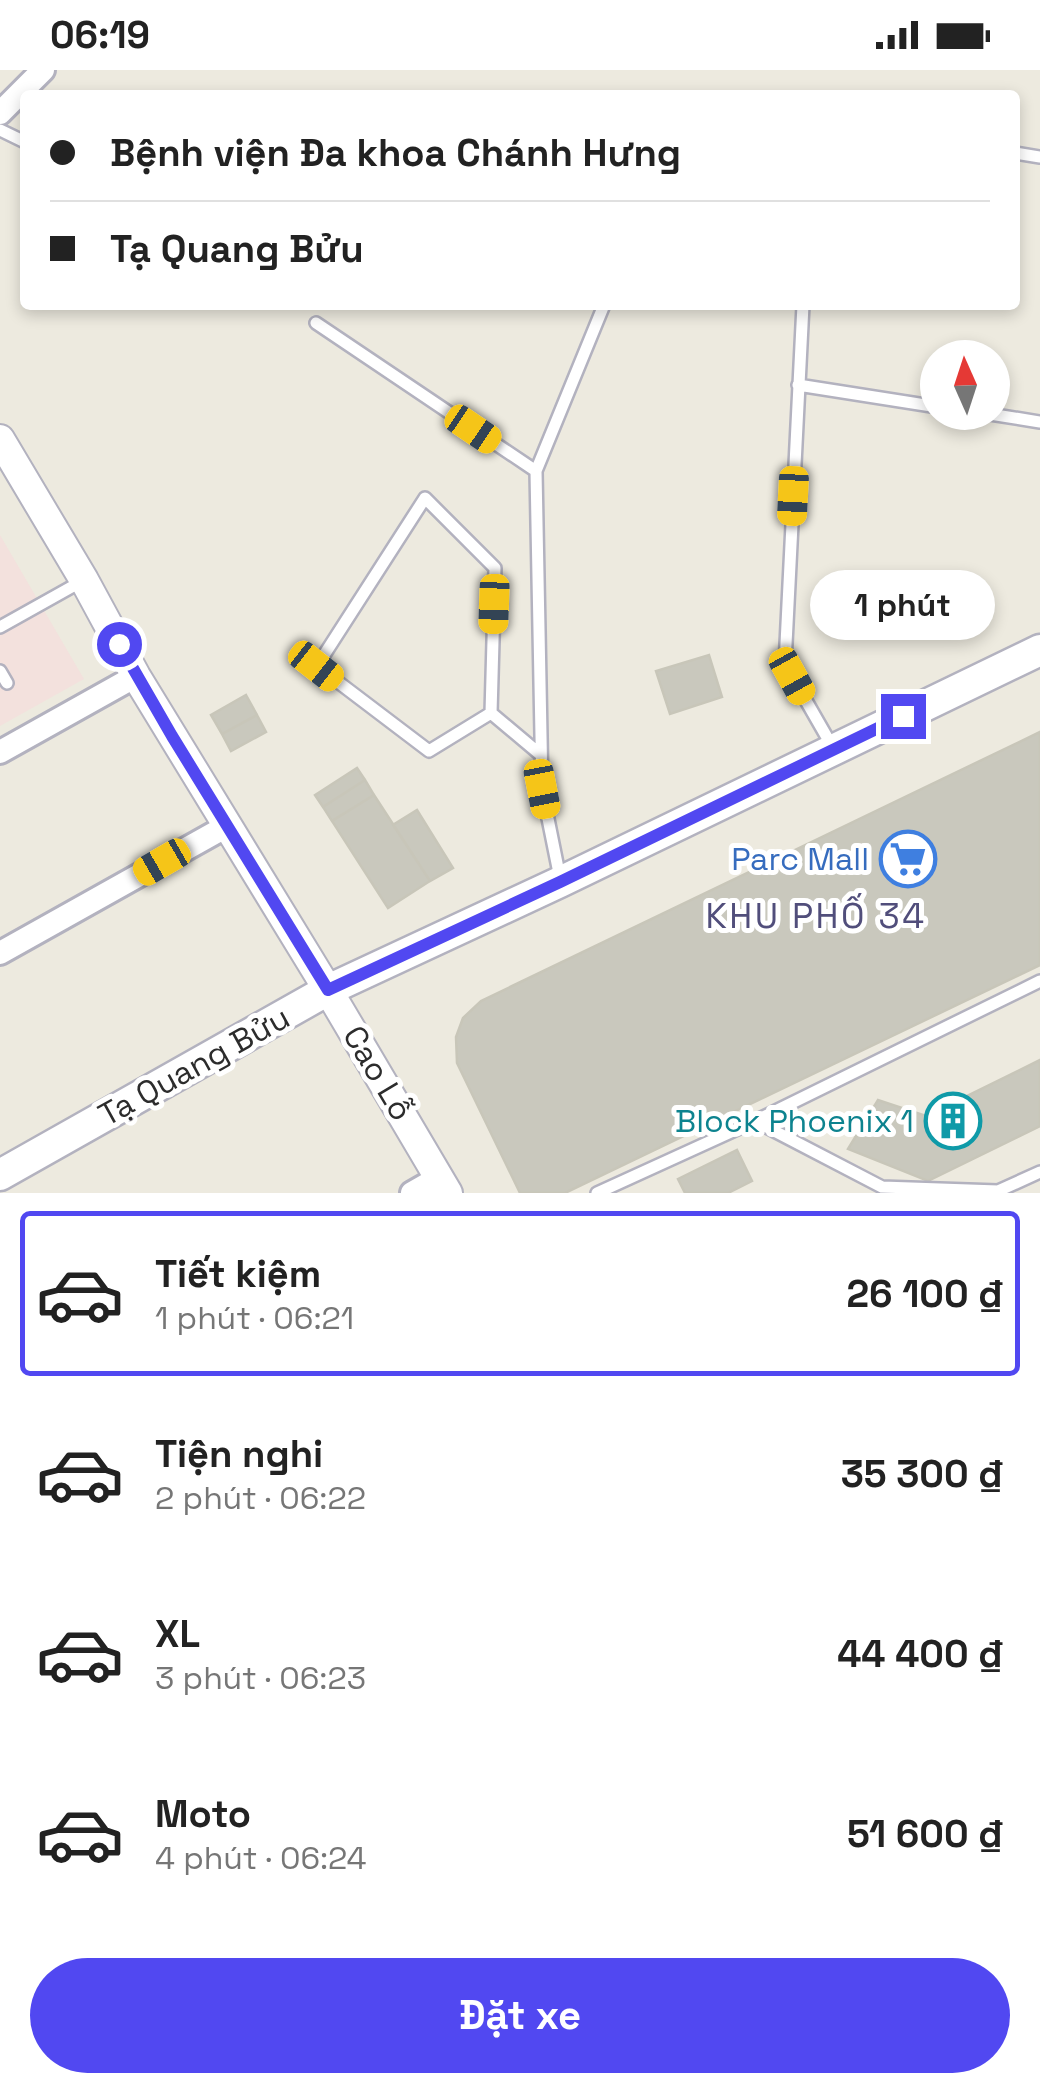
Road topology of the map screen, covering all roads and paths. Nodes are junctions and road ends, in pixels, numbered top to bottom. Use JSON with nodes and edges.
{"nodes":[{"id":1,"x":42,"y":70,"type":"edge"},
{"id":2,"x":23,"y":90,"type":"edge"},
{"id":3,"x":20,"y":94,"type":"edge"},
{"id":4,"x":1,"y":114,"type":"edge"},
{"id":5,"x":20,"y":136,"type":"edge"},
{"id":6,"x":602,"y":310,"type":"edge"},
{"id":7,"x":802,"y":310,"type":"edge"},
{"id":8,"x":316,"y":323,"type":"dead end"},
{"id":9,"x":798,"y":386,"type":"junction"},
{"id":10,"x":920,"y":403,"type":"edge"},
{"id":11,"x":1010,"y":417,"type":"edge"},
{"id":12,"x":1040,"y":422,"type":"edge"},
{"id":13,"x":0,"y":440,"type":"edge"},
{"id":14,"x":536,"y":471,"type":"junction"},
{"id":15,"x":84,"y":580,"type":"junction"},
{"id":16,"x":0,"y":627,"type":"edge"},
{"id":17,"x":1040,"y":650,"type":"edge"},
{"id":18,"x":136,"y":676,"type":"junction"},
{"id":19,"x":491,"y":713,"type":"junction"},
{"id":20,"x":834,"y":750,"type":"junction"},
{"id":21,"x":0,"y":752,"type":"edge"},
{"id":22,"x":541,"y":755,"type":"junction"},
{"id":23,"x":227,"y":826,"type":"junction"},
{"id":24,"x":560,"y":882,"type":"junction"},
{"id":25,"x":0,"y":952,"type":"edge"},
{"id":26,"x":1040,"y":982,"type":"edge"},
{"id":27,"x":328,"y":990,"type":"junction"},
{"id":28,"x":755,"y":1121,"type":"junction"},
{"id":29,"x":1040,"y":1172,"type":"edge"},
{"id":30,"x":0,"y":1175,"type":"edge"},
{"id":31,"x":444,"y":1185,"type":"edge"},
{"id":32,"x":412,"y":1193,"type":"edge"},
{"id":33,"x":597,"y":1193,"type":"edge"}],
"edges":[{"from":1,"to":2,"type":"street"},
{"from":3,"to":4,"type":"street"},
{"from":4,"to":5,"type":"lane"},
{"from":6,"to":14,"type":"lane"},
{"from":7,"to":9,"type":"lane"},
{"from":8,"to":14,"type":"lane"},
{"from":9,"to":10,"type":"lane"},
{"from":9,"to":20,"type":"lane"},
{"from":11,"to":12,"type":"lane"},
{"from":13,"to":15,"type":"street","name":"Cao Lỗ"},
{"from":14,"to":22,"type":"lane"},
{"from":15,"to":16,"type":"lane"},
{"from":15,"to":18,"type":"street","name":"Cao Lỗ"},
{"from":17,"to":20,"type":"main road","name":"Tạ Quang Bửu"},
{"from":18,"to":21,"type":"street"},
{"from":18,"to":23,"type":"street","name":"Cao Lỗ"},
{"from":19,"to":19,"type":"lane"},
{"from":19,"to":22,"type":"lane"},
{"from":20,"to":24,"type":"main road","name":"Tạ Quang Bửu"},
{"from":22,"to":24,"type":"lane"},
{"from":23,"to":25,"type":"street"},
{"from":23,"to":27,"type":"street","name":"Cao Lỗ"},
{"from":24,"to":27,"type":"main road","name":"Tạ Quang Bửu"},
{"from":26,"to":28,"type":"lane"},
{"from":27,"to":30,"type":"main road","name":"Tạ Quang Bửu"},
{"from":27,"to":31,"type":"street","name":"Cao Lỗ"},
{"from":28,"to":29,"type":"lane"},
{"from":28,"to":33,"type":"lane"},
{"from":31,"to":32,"type":"street"}]}
